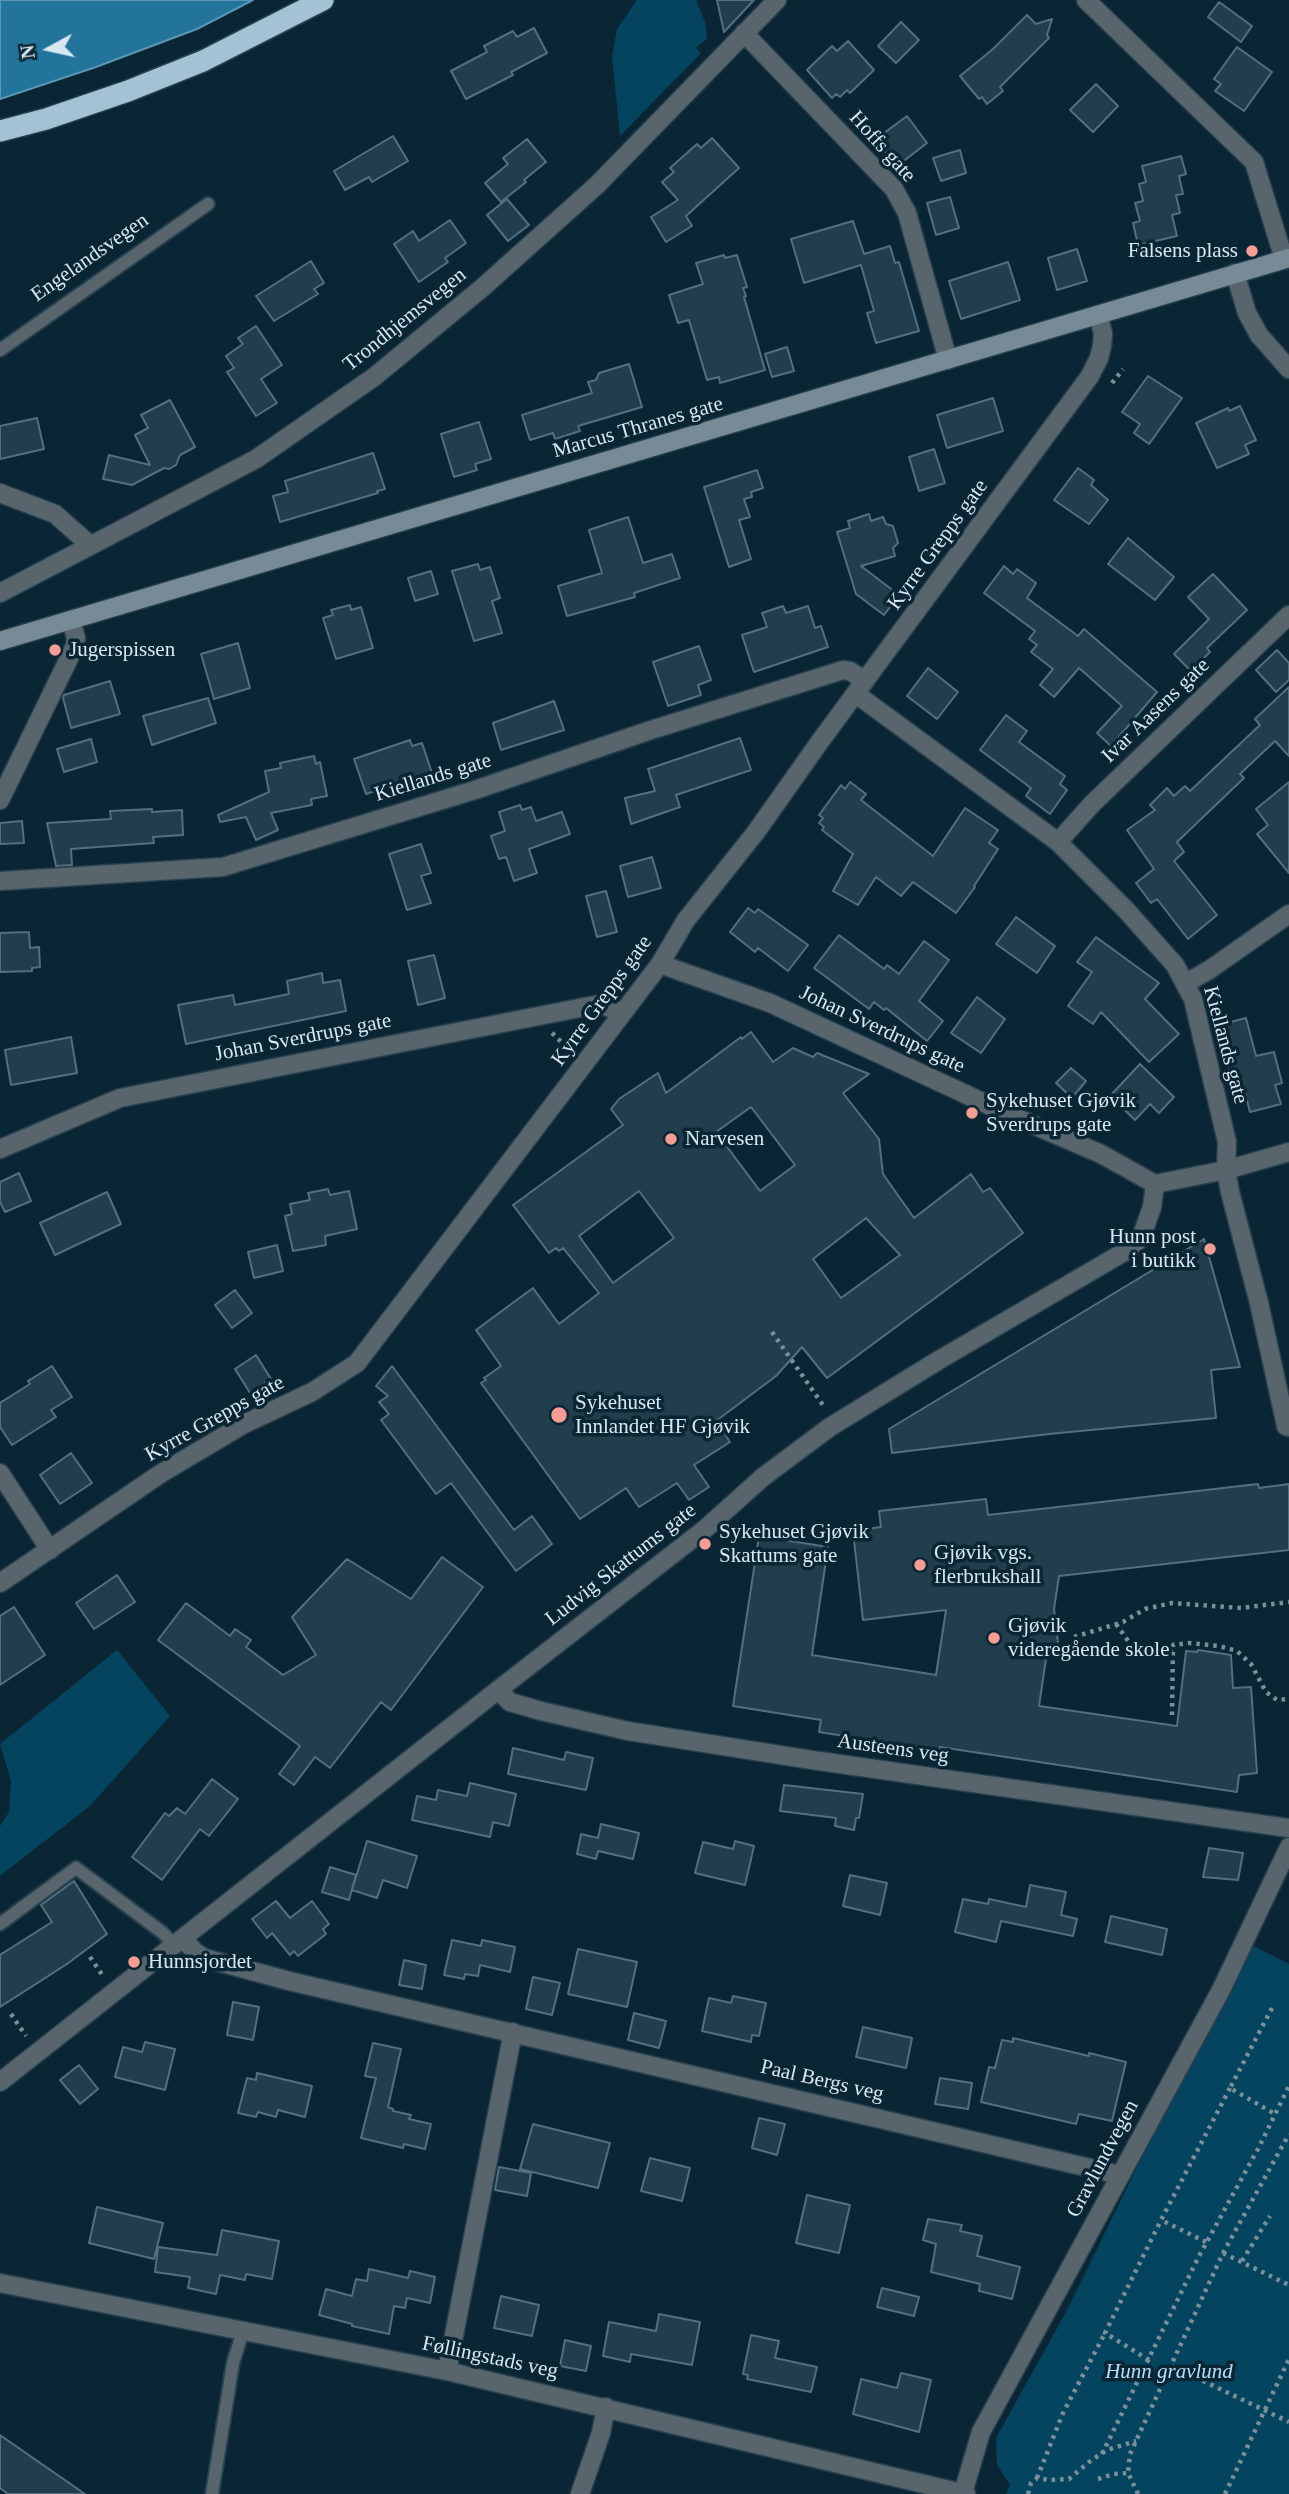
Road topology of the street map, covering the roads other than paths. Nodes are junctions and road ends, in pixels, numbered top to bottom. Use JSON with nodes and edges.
{"nodes":[{"id":1,"x":323,"y":0,"type":"edge"},
{"id":2,"x":777,"y":0,"type":"edge"},
{"id":3,"x":1086,"y":0,"type":"edge"},
{"id":4,"x":744,"y":33,"type":"junction"},
{"id":5,"x":0,"y":131,"type":"edge"},
{"id":6,"x":208,"y":204,"type":"dead end"},
{"id":7,"x":1287,"y":258,"type":"edge"},
{"id":8,"x":1235,"y":273,"type":"junction"},
{"id":9,"x":1098,"y":316,"type":"junction"},
{"id":10,"x":0,"y":350,"type":"edge"},
{"id":11,"x":948,"y":360,"type":"junction"},
{"id":12,"x":1289,"y":369,"type":"edge"},
{"id":13,"x":0,"y":493,"type":"edge"},
{"id":14,"x":90,"y":545,"type":"junction"},
{"id":15,"x":0,"y":593,"type":"edge"},
{"id":16,"x":1289,"y":615,"type":"edge"},
{"id":17,"x":71,"y":620,"type":"junction"},
{"id":18,"x":0,"y":641,"type":"edge"},
{"id":19,"x":861,"y":688,"type":"junction"},
{"id":20,"x":0,"y":800,"type":"edge"},
{"id":21,"x":1058,"y":842,"type":"junction"},
{"id":22,"x":0,"y":881,"type":"edge"},
{"id":23,"x":1289,"y":914,"type":"edge"},
{"id":24,"x":660,"y":964,"type":"junction"},
{"id":25,"x":1186,"y":983,"type":"junction"},
{"id":26,"x":623,"y":1013,"type":"junction"},
{"id":27,"x":0,"y":1149,"type":"edge"},
{"id":28,"x":1289,"y":1152,"type":"edge"},
{"id":29,"x":1226,"y":1170,"type":"junction"},
{"id":30,"x":1155,"y":1184,"type":"junction"},
{"id":31,"x":1287,"y":1426,"type":"edge"},
{"id":32,"x":0,"y":1473,"type":"edge"},
{"id":33,"x":50,"y":1550,"type":"junction"},
{"id":34,"x":0,"y":1583,"type":"edge"},
{"id":35,"x":498,"y":1690,"type":"junction"},
{"id":36,"x":1289,"y":1828,"type":"edge"},
{"id":37,"x":1289,"y":1847,"type":"edge"},
{"id":38,"x":0,"y":1924,"type":"edge"},
{"id":39,"x":178,"y":1942,"type":"junction"},
{"id":40,"x":513,"y":2032,"type":"junction"},
{"id":41,"x":0,"y":2082,"type":"edge"},
{"id":42,"x":1121,"y":2175,"type":"junction"},
{"id":43,"x":0,"y":2283,"type":"edge"},
{"id":44,"x":243,"y":2331,"type":"junction"},
{"id":45,"x":447,"y":2371,"type":"junction"},
{"id":46,"x":606,"y":2407,"type":"junction"},
{"id":47,"x":944,"y":2491,"type":"edge"},
{"id":48,"x":212,"y":2494,"type":"edge"},
{"id":49,"x":580,"y":2494,"type":"edge"},
{"id":50,"x":964,"y":2494,"type":"edge"}],
"edges":[{"from":1,"to":5,"type":"highway"},
{"from":2,"to":4,"type":"street","name":"Trondhjemsvegen"},
{"from":3,"to":7,"type":"street"},
{"from":4,"to":11,"type":"street","name":"Hoffs gate"},
{"from":4,"to":14,"type":"street","name":"Trondhjemsvegen"},
{"from":6,"to":10,"type":"lane","name":"Engelandsvegen"},
{"from":7,"to":8,"type":"main road","name":"Marcus Thranes gate"},
{"from":8,"to":9,"type":"main road","name":"Marcus Thranes gate"},
{"from":8,"to":12,"type":"street"},
{"from":9,"to":11,"type":"main road","name":"Marcus Thranes gate"},
{"from":9,"to":19,"type":"street","name":"Kyrre Grepps gate"},
{"from":11,"to":17,"type":"main road","name":"Marcus Thranes gate"},
{"from":13,"to":14,"type":"street"},
{"from":14,"to":15,"type":"street","name":"Trondhjemsvegen"},
{"from":16,"to":21,"type":"street","name":"Ivar Aasens gate"},
{"from":17,"to":18,"type":"main road","name":"Marcus Thranes gate"},
{"from":17,"to":20,"type":"street"},
{"from":19,"to":21,"type":"street","name":"Kiellands gate"},
{"from":19,"to":22,"type":"street","name":"Kiellands gate"},
{"from":19,"to":24,"type":"street","name":"Kyrre Grepps gate"},
{"from":21,"to":25,"type":"street","name":"Kiellands gate"},
{"from":23,"to":25,"type":"street"},
{"from":24,"to":26,"type":"street","name":"Kyrre Grepps gate"},
{"from":24,"to":30,"type":"street","name":"Johan Sverdrups gate"},
{"from":25,"to":29,"type":"street","name":"Kiellands gate"},
{"from":26,"to":27,"type":"street","name":"Johan Sverdrups gate"},
{"from":26,"to":33,"type":"street","name":"Kyrre Grepps gate"},
{"from":28,"to":29,"type":"street"},
{"from":29,"to":30,"type":"street"},
{"from":29,"to":31,"type":"street","name":"Kiellands gate"},
{"from":30,"to":35,"type":"street","name":"Ludvig Skattums gate"},
{"from":32,"to":33,"type":"street"},
{"from":33,"to":34,"type":"street","name":"Kyrre Grepps gate"},
{"from":35,"to":36,"type":"street","name":"Austeens veg"},
{"from":35,"to":39,"type":"street","name":"Ludvig Skattums gate"},
{"from":37,"to":42,"type":"street","name":"Gravlundvegen"},
{"from":38,"to":39,"type":"lane"},
{"from":39,"to":40,"type":"street","name":"Paal Bergs veg"},
{"from":39,"to":41,"type":"street","name":"Ludvig Skattums gate"},
{"from":40,"to":42,"type":"street","name":"Paal Bergs veg"},
{"from":40,"to":45,"type":"street"},
{"from":42,"to":50,"type":"street","name":"Gravlundvegen"},
{"from":43,"to":44,"type":"street","name":"Føllingstads veg"},
{"from":44,"to":45,"type":"street","name":"Føllingstads veg"},
{"from":44,"to":48,"type":"lane"},
{"from":45,"to":46,"type":"street","name":"Føllingstads veg"},
{"from":46,"to":47,"type":"street","name":"Føllingstads veg"},
{"from":46,"to":49,"type":"street"},
{"from":47,"to":50,"type":"street","name":"Føllingstads veg"}]}
